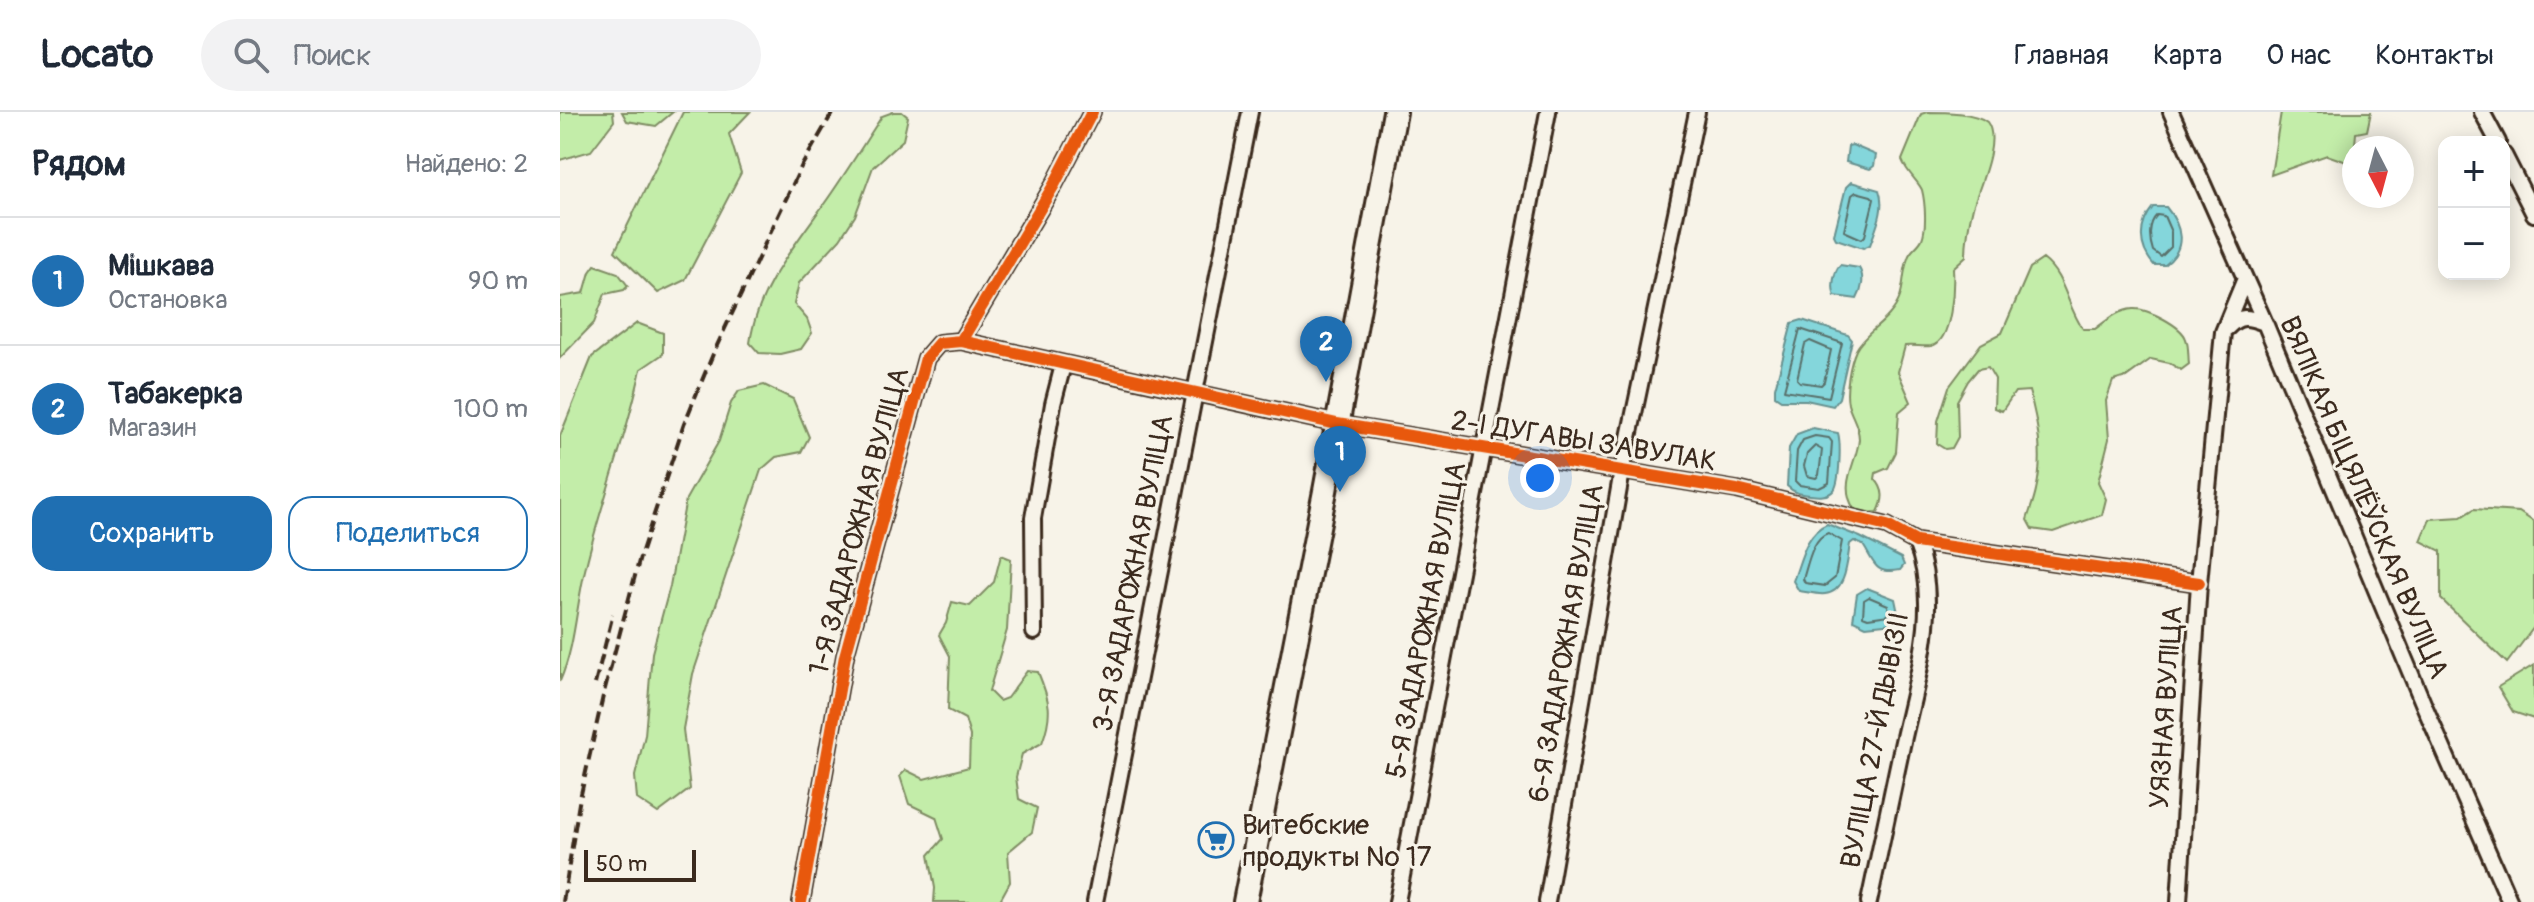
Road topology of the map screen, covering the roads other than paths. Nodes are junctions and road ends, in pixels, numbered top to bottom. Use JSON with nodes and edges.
{"nodes":[{"id":1,"x":1092,"y":112,"type":"edge"},
{"id":2,"x":1250,"y":112,"type":"edge"},
{"id":3,"x":1395,"y":112,"type":"edge"},
{"id":4,"x":1548,"y":112,"type":"edge"},
{"id":5,"x":1697,"y":112,"type":"edge"},
{"id":6,"x":2171,"y":112,"type":"edge"},
{"id":7,"x":2482,"y":112,"type":"edge"},
{"id":8,"x":2495,"y":136,"type":"edge"},
{"id":9,"x":2510,"y":167,"type":"edge"},
{"id":10,"x":2534,"y":214,"type":"edge"},
{"id":11,"x":2244,"y":281,"type":"junction"},
{"id":12,"x":2265,"y":323,"type":"junction"},
{"id":13,"x":2223,"y":332,"type":"junction"},
{"id":14,"x":961,"y":341,"type":"junction"},
{"id":15,"x":1063,"y":365,"type":"junction"},
{"id":16,"x":1193,"y":393,"type":"junction"},
{"id":17,"x":1337,"y":424,"type":"junction"},
{"id":18,"x":1485,"y":448,"type":"junction"},
{"id":19,"x":1622,"y":471,"type":"junction"},
{"id":20,"x":1916,"y":542,"type":"junction"},
{"id":21,"x":2199,"y":583,"type":"junction"},
{"id":22,"x":1034,"y":632,"type":"dead end"},
{"id":23,"x":801,"y":902,"type":"edge"},
{"id":24,"x":1095,"y":902,"type":"edge"},
{"id":25,"x":1245,"y":902,"type":"edge"},
{"id":26,"x":1397,"y":902,"type":"edge"},
{"id":27,"x":1547,"y":902,"type":"edge"},
{"id":28,"x":1869,"y":902,"type":"edge"},
{"id":29,"x":2179,"y":902,"type":"edge"},
{"id":30,"x":2510,"y":902,"type":"edge"}],
"edges":[{"from":1,"to":14,"type":"street"},
{"from":2,"to":16,"type":"street","name":"3-Я ЗАДАРОЖНАЯ ВУЛІЦА"},
{"from":3,"to":17,"type":"main road"},
{"from":4,"to":18,"type":"street","name":"5-Я ЗАДАРОЖНАЯ ВУЛІЦА"},
{"from":5,"to":19,"type":"street","name":"6-Я ЗАДАРОЖНАЯ ВУЛІЦА"},
{"from":6,"to":11,"type":"street","name":"ВЯЛІКАЯ БІЦЯЛЁЎСКАЯ ВУЛІЦА"},
{"from":7,"to":8,"type":"street"},
{"from":9,"to":10,"type":"street"},
{"from":11,"to":12,"type":"street","name":"ВЯЛІКАЯ БІЦЯЛЁЎСКАЯ ВУЛІЦА"},
{"from":11,"to":13,"type":"street","name":"УЯЗНАЯ ВУЛІЦА"},
{"from":12,"to":13,"type":"street"},
{"from":12,"to":30,"type":"street","name":"ВЯЛІКАЯ БІЦЯЛЁЎСКАЯ ВУЛІЦА"},
{"from":13,"to":21,"type":"street","name":"УЯЗНАЯ ВУЛІЦА"},
{"from":14,"to":15,"type":"street","name":"2-І ДУГАВЫ ЗАВУЛАК"},
{"from":14,"to":23,"type":"street","name":"1-Я ЗАДАРОЖНАЯ ВУЛІЦА"},
{"from":15,"to":16,"type":"street","name":"2-І ДУГАВЫ ЗАВУЛАК"},
{"from":15,"to":22,"type":"street"},
{"from":16,"to":17,"type":"street","name":"2-І ДУГАВЫ ЗАВУЛАК"},
{"from":16,"to":24,"type":"street","name":"3-Я ЗАДАРОЖНАЯ ВУЛІЦА"},
{"from":17,"to":18,"type":"street","name":"2-І ДУГАВЫ ЗАВУЛАК"},
{"from":17,"to":25,"type":"main road"},
{"from":18,"to":19,"type":"street","name":"2-І ДУГАВЫ ЗАВУЛАК"},
{"from":18,"to":26,"type":"street","name":"5-Я ЗАДАРОЖНАЯ ВУЛІЦА"},
{"from":19,"to":20,"type":"street","name":"2-І ДУГАВЫ ЗАВУЛАК"},
{"from":19,"to":27,"type":"street","name":"6-Я ЗАДАРОЖНАЯ ВУЛІЦА"},
{"from":20,"to":21,"type":"street","name":"2-І ДУГАВЫ ЗАВУЛАК"},
{"from":20,"to":28,"type":"street","name":"ВУЛІЦА 27-Й ДЫВІЗІІ"},
{"from":21,"to":29,"type":"street","name":"УЯЗНАЯ ВУЛІЦА"}]}
